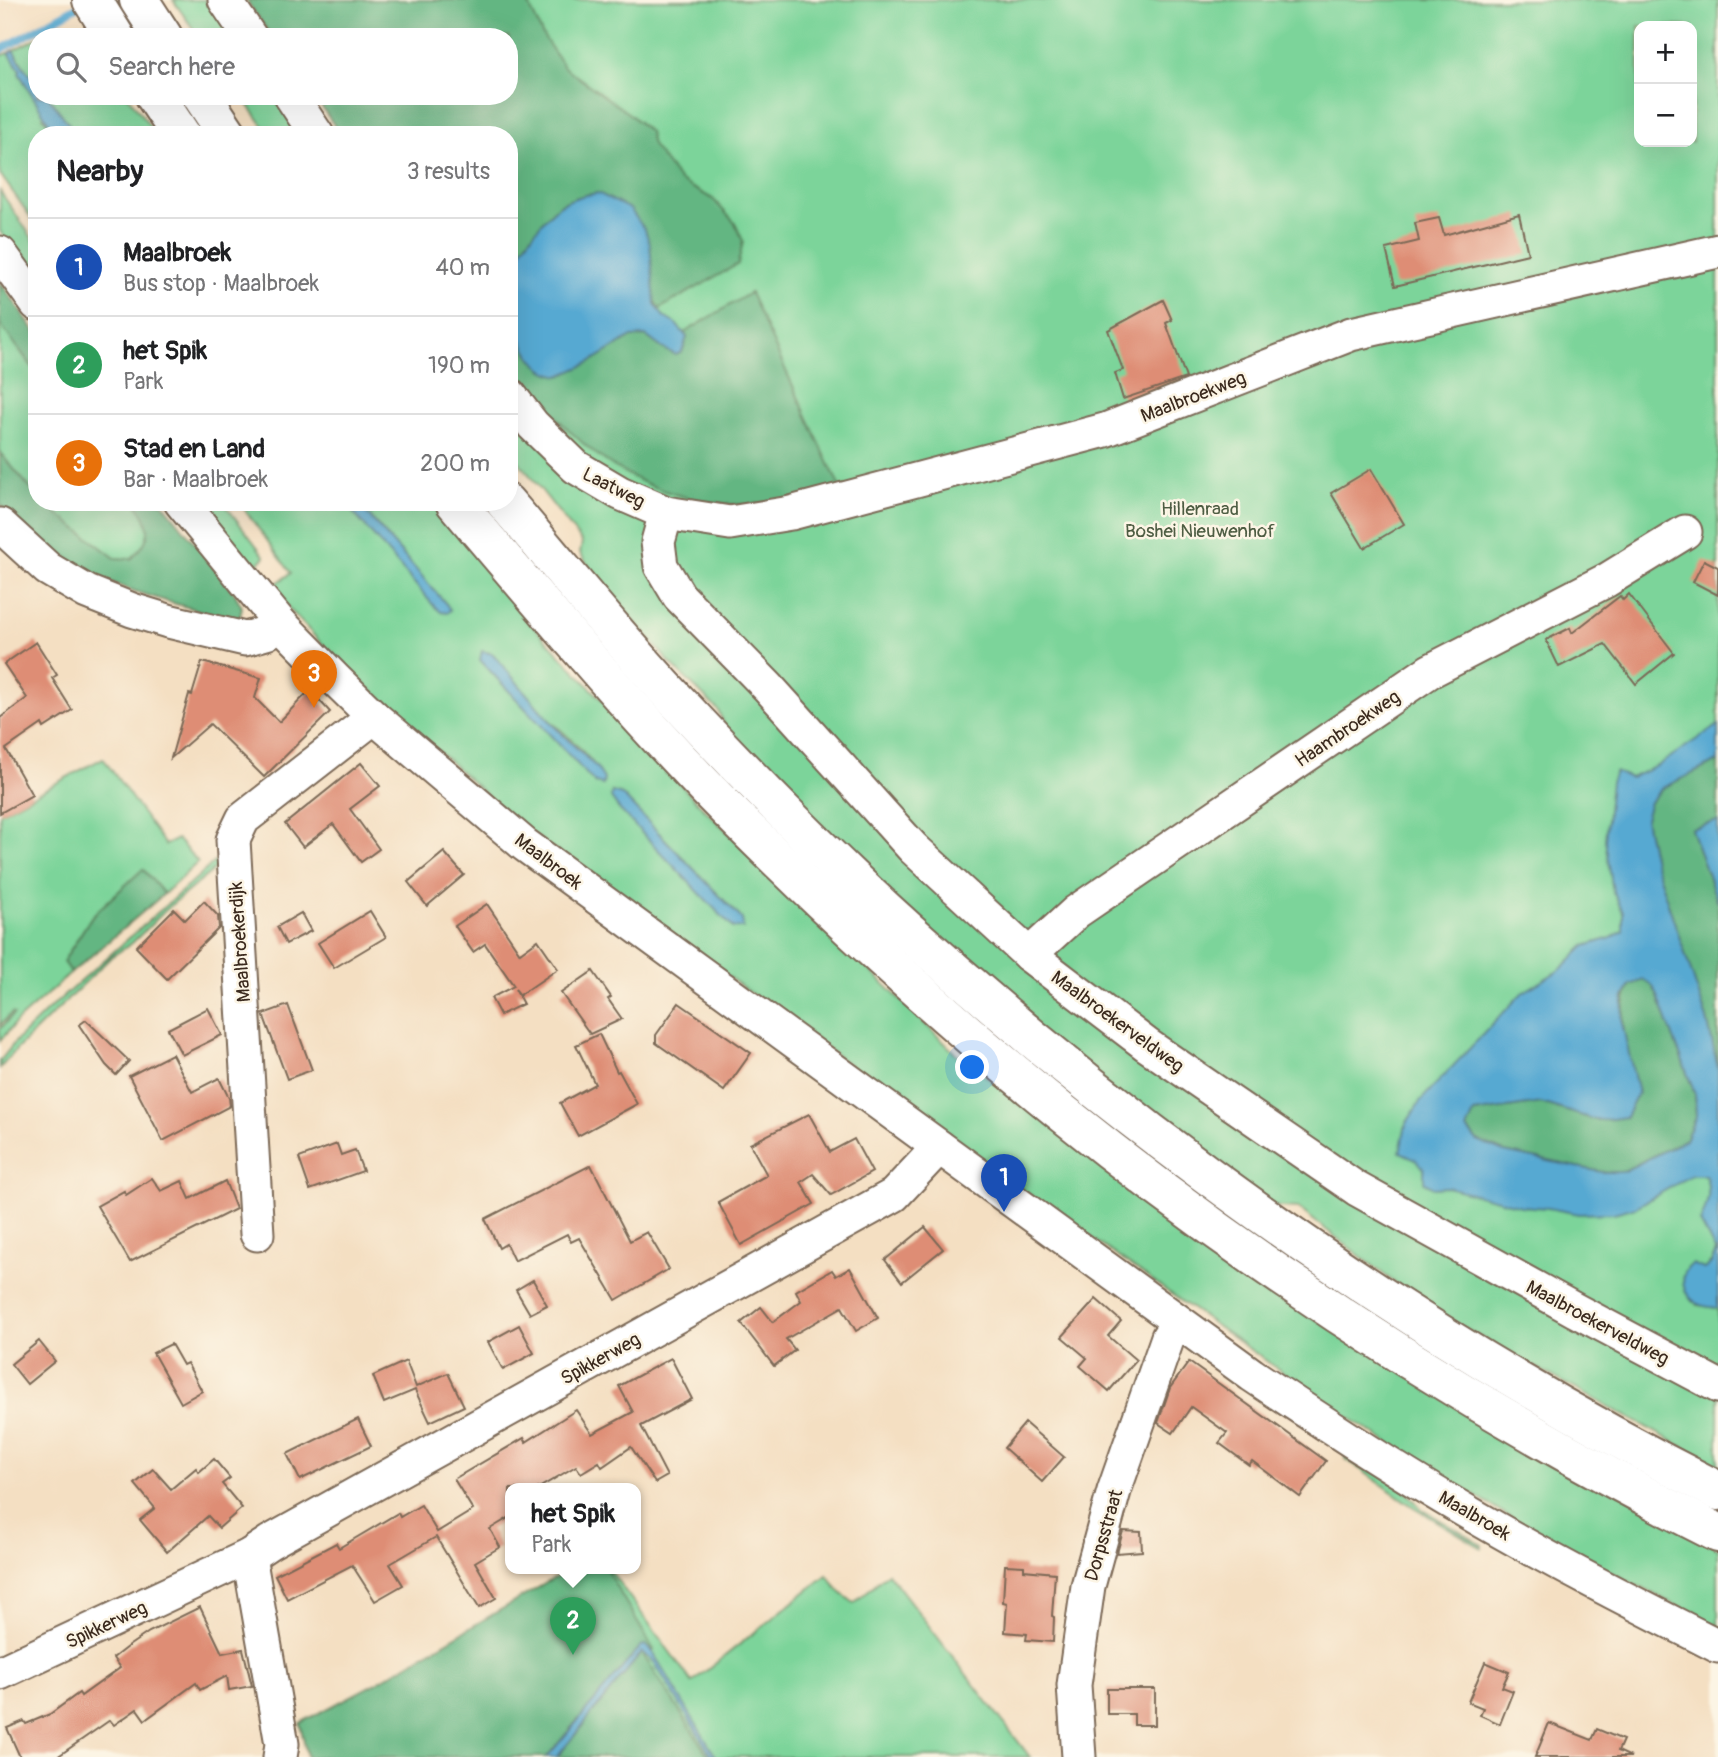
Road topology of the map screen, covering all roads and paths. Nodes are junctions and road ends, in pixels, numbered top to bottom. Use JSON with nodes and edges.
{"nodes":[{"id":1,"x":92,"y":0,"type":"edge"},
{"id":2,"x":225,"y":0,"type":"edge"},
{"id":3,"x":109,"y":28,"type":"edge"},
{"id":4,"x":244,"y":28,"type":"edge"},
{"id":5,"x":161,"y":105,"type":"edge"},
{"id":6,"x":208,"y":105,"type":"edge"},
{"id":7,"x":297,"y":105,"type":"edge"},
{"id":8,"x":175,"y":126,"type":"edge"},
{"id":9,"x":222,"y":126,"type":"edge"},
{"id":10,"x":311,"y":126,"type":"edge"},
{"id":11,"x":1718,"y":251,"type":"edge"},
{"id":12,"x":0,"y":253,"type":"edge"},
{"id":13,"x":28,"y":292,"type":"edge"},
{"id":14,"x":518,"y":406,"type":"edge"},
{"id":15,"x":188,"y":511,"type":"edge"},
{"id":16,"x":463,"y":511,"type":"edge"},
{"id":17,"x":513,"y":511,"type":"edge"},
{"id":18,"x":666,"y":513,"type":"junction"},
{"id":19,"x":0,"y":525,"type":"edge"},
{"id":20,"x":1685,"y":532,"type":"dead end"},
{"id":21,"x":280,"y":623,"type":"junction"},
{"id":22,"x":374,"y":717,"type":"junction"},
{"id":23,"x":1029,"y":955,"type":"junction"},
{"id":24,"x":939,"y":1147,"type":"junction"},
{"id":25,"x":257,"y":1234,"type":"dead end"},
{"id":26,"x":1178,"y":1323,"type":"junction"},
{"id":27,"x":1718,"y":1386,"type":"edge"},
{"id":28,"x":1718,"y":1491,"type":"edge"},
{"id":29,"x":1718,"y":1533,"type":"edge"},
{"id":30,"x":249,"y":1556,"type":"junction"},
{"id":31,"x":1718,"y":1646,"type":"edge"},
{"id":32,"x":0,"y":1673,"type":"edge"},
{"id":33,"x":280,"y":1757,"type":"edge"},
{"id":34,"x":1079,"y":1757,"type":"edge"}],
"edges":[{"from":1,"to":3,"type":"highway"},
{"from":2,"to":4,"type":"street"},
{"from":5,"to":8,"type":"highway"},
{"from":6,"to":9,"type":"highway"},
{"from":7,"to":10,"type":"street"},
{"from":11,"to":18,"type":"street","name":"Maalbroekweg"},
{"from":12,"to":13,"type":"street"},
{"from":14,"to":18,"type":"street","name":"Laatweg"},
{"from":15,"to":21,"type":"street","name":"Maalbroek"},
{"from":16,"to":29,"type":"highway"},
{"from":17,"to":28,"type":"highway"},
{"from":18,"to":23,"type":"street","name":"Maalbroekerveldweg"},
{"from":19,"to":21,"type":"street"},
{"from":20,"to":23,"type":"street","name":"Haambroekweg"},
{"from":21,"to":22,"type":"street","name":"Maalbroek"},
{"from":22,"to":24,"type":"street","name":"Maalbroek"},
{"from":22,"to":25,"type":"street","name":"Maalbroekerdijk"},
{"from":23,"to":27,"type":"street","name":"Maalbroekerveldweg"},
{"from":24,"to":26,"type":"street","name":"Maalbroek"},
{"from":24,"to":30,"type":"street","name":"Spikkerweg"},
{"from":26,"to":31,"type":"street","name":"Maalbroek"},
{"from":26,"to":34,"type":"street","name":"Dorpsstraat"},
{"from":30,"to":32,"type":"street","name":"Spikkerweg"},
{"from":30,"to":33,"type":"street"}]}
